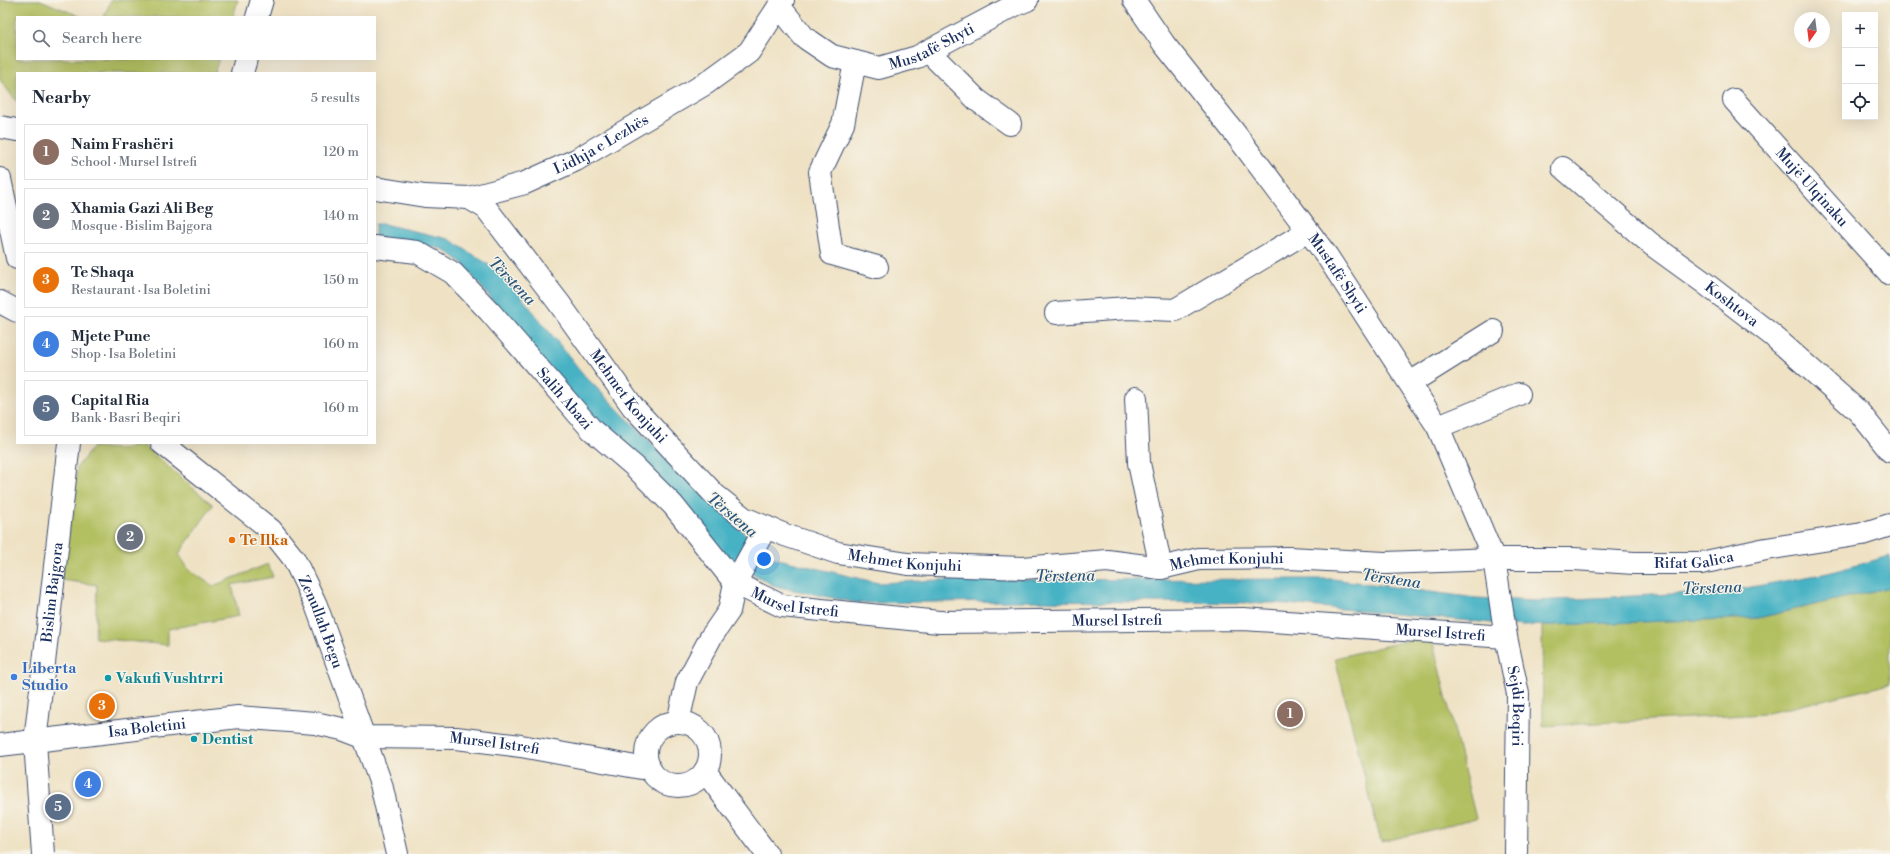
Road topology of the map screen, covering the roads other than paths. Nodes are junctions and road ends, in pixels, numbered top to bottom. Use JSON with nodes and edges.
{"nodes":[{"id":1,"x":262,"y":0,"type":"edge"},
{"id":2,"x":1027,"y":0,"type":"edge"},
{"id":3,"x":781,"y":3,"type":"edge"},
{"id":4,"x":1143,"y":4,"type":"edge"},
{"id":5,"x":257,"y":16,"type":"edge"},
{"id":6,"x":928,"y":51,"type":"junction"},
{"id":7,"x":246,"y":60,"type":"edge"},
{"id":8,"x":855,"y":62,"type":"junction"},
{"id":9,"x":242,"y":72,"type":"edge"},
{"id":10,"x":1734,"y":100,"type":"dead end"},
{"id":11,"x":1010,"y":124,"type":"dead end"},
{"id":12,"x":0,"y":127,"type":"edge"},
{"id":13,"x":16,"y":130,"type":"edge"},
{"id":14,"x":1563,"y":168,"type":"dead end"},
{"id":15,"x":0,"y":179,"type":"edge"},
{"id":16,"x":376,"y":188,"type":"edge"},
{"id":17,"x":469,"y":198,"type":"junction"},
{"id":18,"x":1308,"y":231,"type":"junction"},
{"id":19,"x":376,"y":247,"type":"edge"},
{"id":20,"x":16,"y":253,"type":"edge"},
{"id":21,"x":877,"y":267,"type":"dead end"},
{"id":22,"x":1890,"y":274,"type":"edge"},
{"id":23,"x":0,"y":302,"type":"edge"},
{"id":24,"x":16,"y":310,"type":"edge"},
{"id":25,"x":1056,"y":313,"type":"dead end"},
{"id":26,"x":1493,"y":331,"type":"dead end"},
{"id":27,"x":1410,"y":383,"type":"junction"},
{"id":28,"x":1519,"y":394,"type":"dead end"},
{"id":29,"x":1136,"y":398,"type":"dead end"},
{"id":30,"x":1438,"y":427,"type":"junction"},
{"id":31,"x":69,"y":444,"type":"edge"},
{"id":32,"x":163,"y":444,"type":"edge"},
{"id":33,"x":1890,"y":452,"type":"edge"},
{"id":34,"x":1890,"y":525,"type":"edge"},
{"id":35,"x":766,"y":527,"type":"junction"},
{"id":36,"x":1494,"y":560,"type":"junction"},
{"id":37,"x":1161,"y":568,"type":"junction"},
{"id":38,"x":735,"y":583,"type":"junction"},
{"id":39,"x":1506,"y":637,"type":"junction"},
{"id":40,"x":678,"y":722,"type":"junction"},
{"id":41,"x":363,"y":737,"type":"junction"},
{"id":42,"x":35,"y":742,"type":"junction"},
{"id":43,"x":0,"y":745,"type":"edge"},
{"id":44,"x":648,"y":764,"type":"junction"},
{"id":45,"x":705,"y":771,"type":"junction"},
{"id":46,"x":43,"y":854,"type":"edge"},
{"id":47,"x":396,"y":854,"type":"edge"},
{"id":48,"x":767,"y":854,"type":"edge"},
{"id":49,"x":1516,"y":854,"type":"edge"}],
"edges":[{"from":1,"to":5,"type":"street"},
{"from":2,"to":6,"type":"street","name":"Mustafë Shyti"},
{"from":3,"to":8,"type":"street","name":"Mustafë Shyti"},
{"from":3,"to":17,"type":"street","name":"Lidhja e Lezhës"},
{"from":4,"to":18,"type":"street","name":"Mustafë Shyti"},
{"from":6,"to":8,"type":"street","name":"Mustafë Shyti"},
{"from":6,"to":11,"type":"street"},
{"from":7,"to":9,"type":"street"},
{"from":8,"to":21,"type":"street"},
{"from":10,"to":22,"type":"street","name":"Mujë Ulqinaku"},
{"from":12,"to":13,"type":"street"},
{"from":14,"to":33,"type":"street","name":"Koshtova"},
{"from":15,"to":20,"type":"street"},
{"from":16,"to":17,"type":"street","name":"Lidhja e Lezhës"},
{"from":17,"to":35,"type":"street","name":"Mehmet Konjuhi"},
{"from":18,"to":25,"type":"street"},
{"from":18,"to":27,"type":"street","name":"Mustafë Shyti"},
{"from":19,"to":38,"type":"street","name":"Salih Abazi"},
{"from":23,"to":24,"type":"street"},
{"from":26,"to":27,"type":"street"},
{"from":27,"to":30,"type":"street","name":"Mustafë Shyti"},
{"from":28,"to":30,"type":"street"},
{"from":29,"to":37,"type":"street"},
{"from":30,"to":36,"type":"street","name":"Mustafë Shyti"},
{"from":31,"to":42,"type":"street","name":"Bislim Bajgora"},
{"from":32,"to":41,"type":"street","name":"Zenullah Begu"},
{"from":34,"to":36,"type":"street","name":"Rifat Galica"},
{"from":35,"to":37,"type":"street","name":"Mehmet Konjuhi"},
{"from":35,"to":38,"type":"street","name":"Mursel Istrefi"},
{"from":36,"to":37,"type":"street","name":"Mehmet Konjuhi"},
{"from":36,"to":39,"type":"street","name":"Sejdi Beqiri"},
{"from":38,"to":39,"type":"street","name":"Mursel Istrefi"},
{"from":38,"to":40,"type":"street","name":"Mursel Istrefi"},
{"from":39,"to":49,"type":"street","name":"Sejdi Beqiri"},
{"from":40,"to":44,"type":"street"},
{"from":40,"to":45,"type":"street"},
{"from":41,"to":42,"type":"street","name":"Isa Boletini"},
{"from":41,"to":44,"type":"street","name":"Mursel Istrefi"},
{"from":41,"to":47,"type":"street","name":"Zenullah Begu"},
{"from":42,"to":43,"type":"street","name":"Isa Boletini"},
{"from":42,"to":46,"type":"street","name":"Bislim Bajgora"},
{"from":44,"to":45,"type":"street"},
{"from":45,"to":48,"type":"street"}]}
